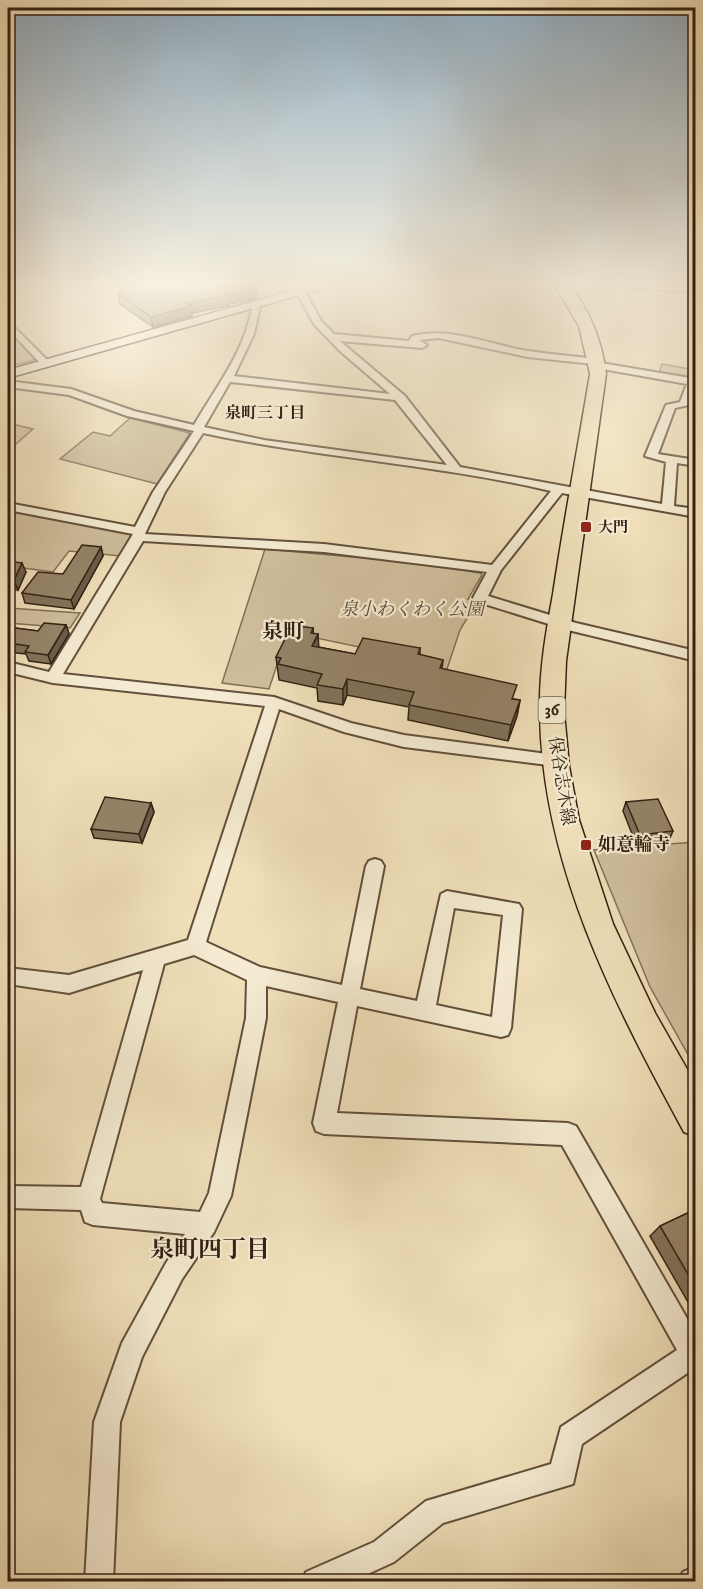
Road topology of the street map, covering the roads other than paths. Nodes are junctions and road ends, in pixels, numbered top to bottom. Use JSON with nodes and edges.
{"nodes":[{"id":1,"x":40,"y":358,"type":"edge"},
{"id":2,"x":63,"y":358,"type":"edge"},
{"id":3,"x":237,"y":358,"type":"edge"},
{"id":4,"x":356,"y":358,"type":"edge"},
{"id":5,"x":559,"y":358,"type":"edge"},
{"id":6,"x":595,"y":358,"type":"edge"},
{"id":7,"x":45,"y":363,"type":"junction"},
{"id":8,"x":597,"y":364,"type":"junction"},
{"id":9,"x":226,"y":378,"type":"junction"},
{"id":10,"x":694,"y":382,"type":"edge"},
{"id":11,"x":10,"y":383,"type":"edge"},
{"id":12,"x":401,"y":398,"type":"junction"},
{"id":13,"x":690,"y":406,"type":"edge"},
{"id":14,"x":199,"y":430,"type":"junction"},
{"id":15,"x":672,"y":459,"type":"junction"},
{"id":16,"x":696,"y":463,"type":"edge"},
{"id":17,"x":457,"y":470,"type":"junction"},
{"id":18,"x":569,"y":491,"type":"junction"},
{"id":19,"x":8,"y":506,"type":"edge"},
{"id":20,"x":668,"y":509,"type":"junction"},
{"id":21,"x":696,"y":513,"type":"edge"},
{"id":22,"x":139,"y":534,"type":"junction"},
{"id":23,"x":495,"y":569,"type":"junction"},
{"id":24,"x":560,"y":622,"type":"junction"},
{"id":25,"x":696,"y":656,"type":"edge"},
{"id":26,"x":8,"y":667,"type":"edge"},
{"id":27,"x":53,"y":678,"type":"junction"},
{"id":28,"x":274,"y":702,"type":"junction"},
{"id":29,"x":556,"y":760,"type":"junction"},
{"id":30,"x":375,"y":866,"type":"dead end"},
{"id":31,"x":195,"y":946,"type":"junction"},
{"id":32,"x":156,"y":959,"type":"junction"},
{"id":33,"x":257,"y":975,"type":"junction"},
{"id":34,"x":8,"y":976,"type":"edge"},
{"id":35,"x":349,"y":996,"type":"junction"},
{"id":36,"x":425,"y":1012,"type":"junction"},
{"id":37,"x":696,"y":1120,"type":"edge"},
{"id":38,"x":8,"y":1197,"type":"edge"},
{"id":39,"x":89,"y":1199,"type":"junction"},
{"id":40,"x":207,"y":1224,"type":"junction"},
{"id":41,"x":694,"y":1356,"type":"edge"},
{"id":42,"x":99,"y":1581,"type":"edge"},
{"id":43,"x":316,"y":1581,"type":"edge"}],
"edges":[{"from":1,"to":7,"type":"street"},
{"from":2,"to":7,"type":"main road"},
{"from":3,"to":9,"type":"street"},
{"from":4,"to":12,"type":"street"},
{"from":5,"to":8,"type":"street"},
{"from":6,"to":8,"type":"main road","name":"保谷志木線","number":"36"},
{"from":7,"to":11,"type":"main road"},
{"from":8,"to":10,"type":"street"},
{"from":8,"to":18,"type":"main road","name":"保谷志木線","number":"36"},
{"from":9,"to":12,"type":"street"},
{"from":9,"to":14,"type":"street"},
{"from":10,"to":13,"type":"street"},
{"from":11,"to":14,"type":"street"},
{"from":12,"to":17,"type":"street"},
{"from":13,"to":15,"type":"street"},
{"from":14,"to":17,"type":"street"},
{"from":14,"to":22,"type":"street"},
{"from":15,"to":16,"type":"street"},
{"from":15,"to":20,"type":"street"},
{"from":17,"to":18,"type":"street"},
{"from":18,"to":20,"type":"street"},
{"from":18,"to":23,"type":"street"},
{"from":18,"to":24,"type":"main road","name":"保谷志木線","number":"36"},
{"from":19,"to":22,"type":"street"},
{"from":20,"to":21,"type":"street"},
{"from":22,"to":23,"type":"street"},
{"from":22,"to":27,"type":"street"},
{"from":23,"to":24,"type":"street"},
{"from":24,"to":25,"type":"street"},
{"from":24,"to":29,"type":"main road","name":"保谷志木線","number":"36"},
{"from":26,"to":27,"type":"street"},
{"from":27,"to":28,"type":"street"},
{"from":28,"to":29,"type":"street"},
{"from":28,"to":31,"type":"street"},
{"from":29,"to":37,"type":"main road","name":"保谷志木線","number":"36"},
{"from":30,"to":35,"type":"street"},
{"from":31,"to":32,"type":"street"},
{"from":31,"to":33,"type":"street"},
{"from":32,"to":34,"type":"street"},
{"from":32,"to":39,"type":"street"},
{"from":33,"to":35,"type":"street"},
{"from":33,"to":40,"type":"street"},
{"from":35,"to":36,"type":"street"},
{"from":35,"to":41,"type":"street"},
{"from":36,"to":36,"type":"street"},
{"from":38,"to":39,"type":"street"},
{"from":39,"to":40,"type":"street"},
{"from":40,"to":42,"type":"street"},
{"from":41,"to":43,"type":"street"}]}
